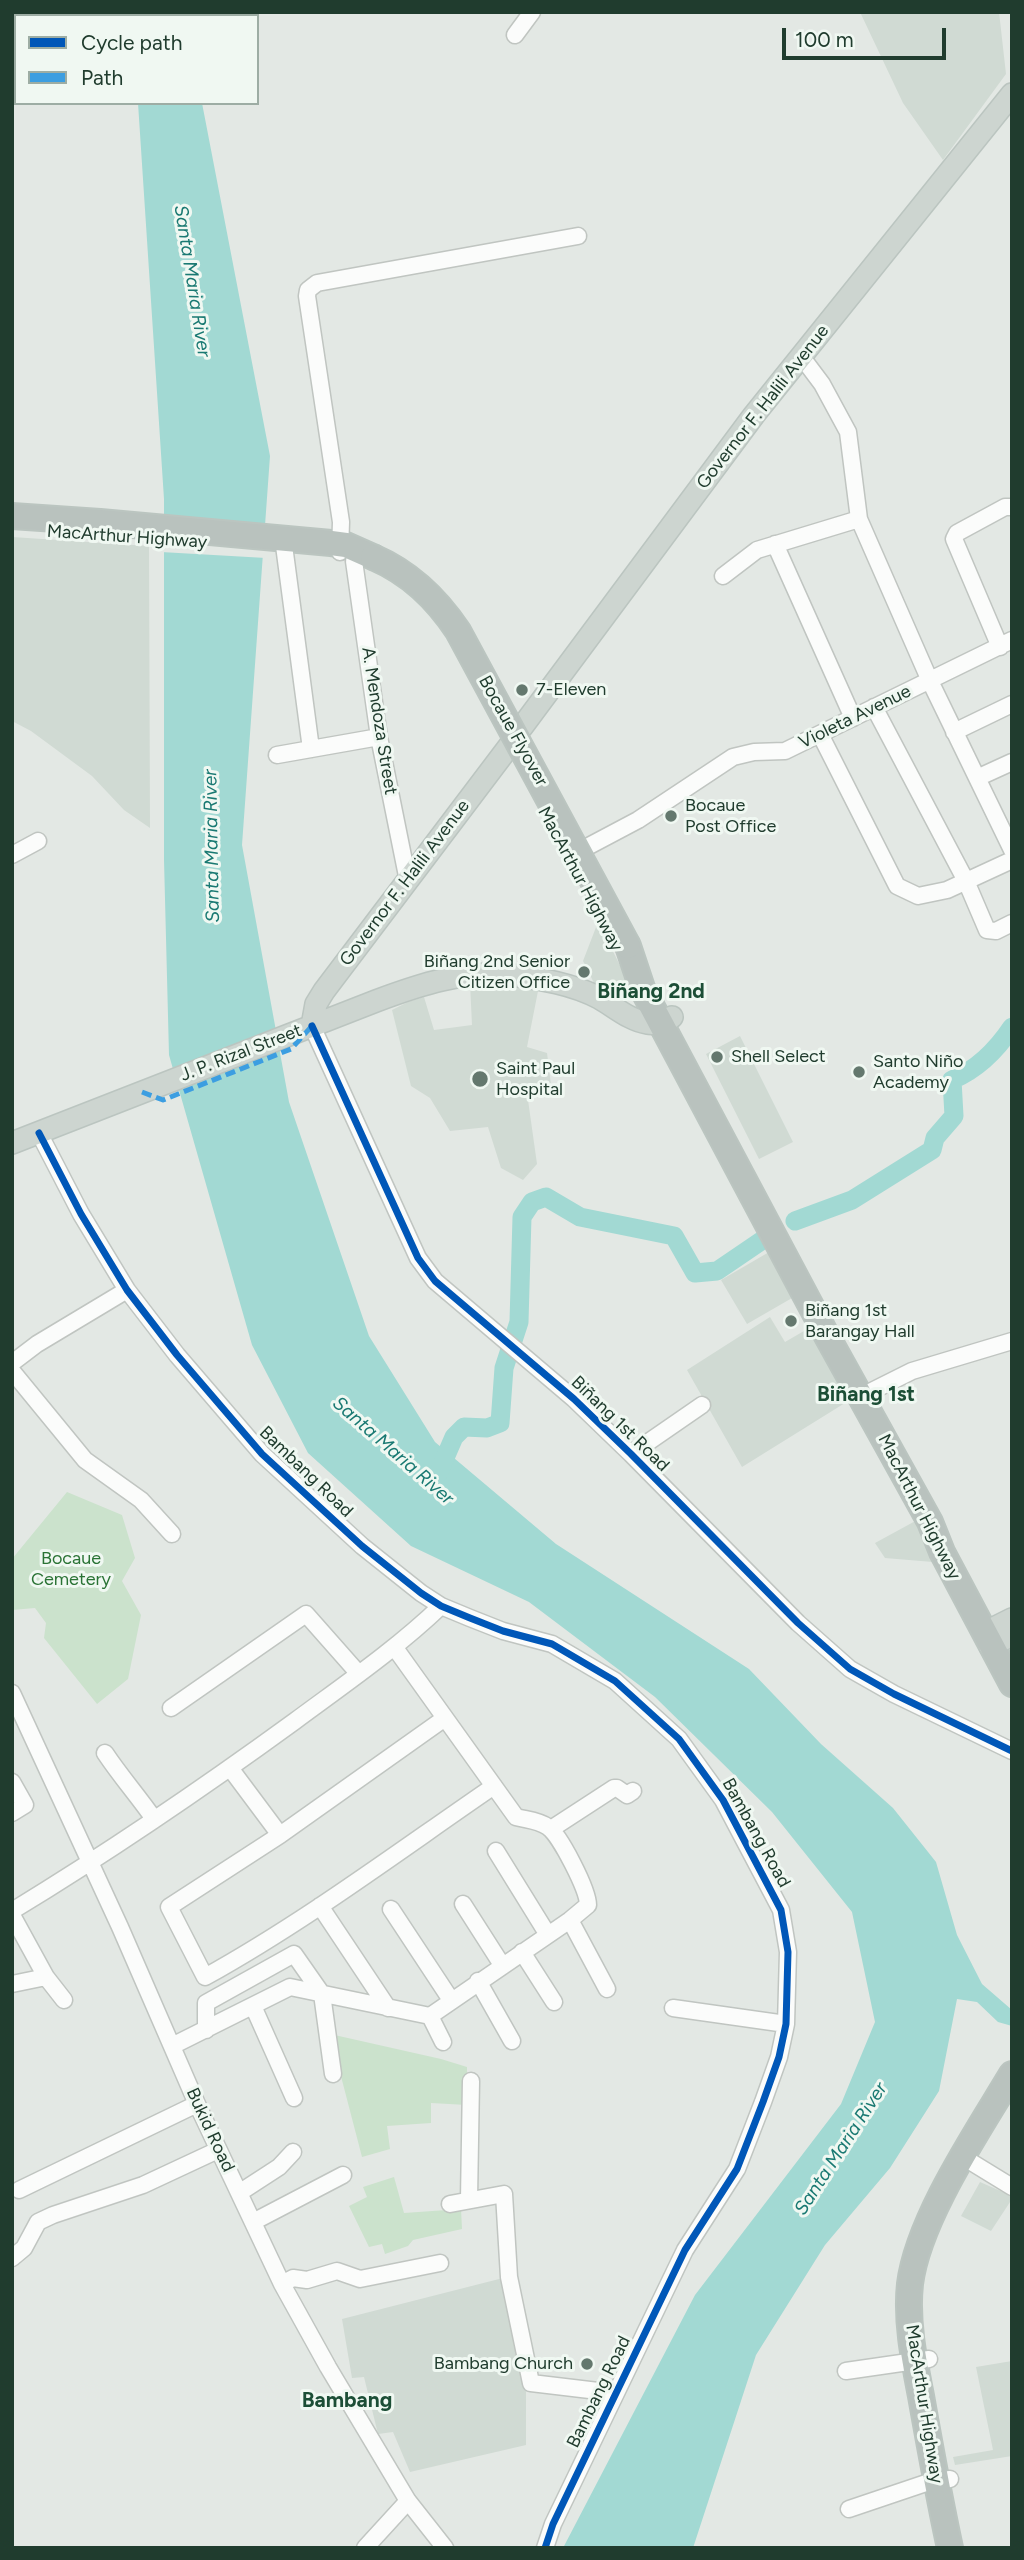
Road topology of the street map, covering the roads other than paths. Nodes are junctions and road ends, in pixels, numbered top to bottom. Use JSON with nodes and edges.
{"nodes":[{"id":1,"x":532,"y":12,"type":"edge"},
{"id":2,"x":515,"y":35,"type":"dead end"},
{"id":3,"x":1012,"y":94,"type":"edge"},
{"id":4,"x":578,"y":236,"type":"dead end"},
{"id":5,"x":801,"y":356,"type":"junction"},
{"id":6,"x":1012,"y":507,"type":"edge"},
{"id":7,"x":12,"y":516,"type":"edge"},
{"id":8,"x":859,"y":519,"type":"junction"},
{"id":9,"x":12,"y":529,"type":"edge"},
{"id":10,"x":152,"y":533,"type":"junction"},
{"id":11,"x":280,"y":543,"type":"junction"},
{"id":12,"x":775,"y":544,"type":"junction"},
{"id":13,"x":351,"y":553,"type":"junction"},
{"id":14,"x":723,"y":576,"type":"dead end"},
{"id":15,"x":1006,"y":643,"type":"edge"},
{"id":16,"x":930,"y":681,"type":"junction"},
{"id":17,"x":1012,"y":704,"type":"edge"},
{"id":18,"x":874,"y":707,"type":"junction"},
{"id":19,"x":853,"y":718,"type":"junction"},
{"id":20,"x":522,"y":727,"type":"junction"},
{"id":21,"x":954,"y":732,"type":"junction"},
{"id":22,"x":820,"y":734,"type":"junction"},
{"id":23,"x":379,"y":737,"type":"junction"},
{"id":24,"x":510,"y":745,"type":"junction"},
{"id":25,"x":311,"y":749,"type":"junction"},
{"id":26,"x":277,"y":755,"type":"dead end"},
{"id":27,"x":1012,"y":762,"type":"edge"},
{"id":28,"x":977,"y":778,"type":"junction"},
{"id":29,"x":38,"y":841,"type":"dead end"},
{"id":30,"x":587,"y":847,"type":"junction"},
{"id":31,"x":1012,"y":850,"type":"edge"},
{"id":32,"x":12,"y":855,"type":"edge"},
{"id":33,"x":1012,"y":860,"type":"edge"},
{"id":34,"x":408,"y":881,"type":"junction"},
{"id":35,"x":966,"y":881,"type":"junction"},
{"id":36,"x":1012,"y":923,"type":"edge"},
{"id":37,"x":647,"y":984,"type":"junction"},
{"id":38,"x":666,"y":1020,"type":"junction"},
{"id":39,"x":312,"y":1026,"type":"junction"},
{"id":40,"x":39,"y":1133,"type":"junction"},
{"id":41,"x":12,"y":1143,"type":"edge"},
{"id":42,"x":127,"y":1290,"type":"junction"},
{"id":43,"x":1012,"y":1341,"type":"edge"},
{"id":44,"x":12,"y":1363,"type":"edge"},
{"id":45,"x":12,"y":1371,"type":"edge"},
{"id":46,"x":866,"y":1394,"type":"junction"},
{"id":47,"x":702,"y":1405,"type":"dead end"},
{"id":48,"x":631,"y":1454,"type":"junction"},
{"id":49,"x":172,"y":1534,"type":"dead end"},
{"id":50,"x":441,"y":1606,"type":"junction"},
{"id":51,"x":1002,"y":1636,"type":"edge"},
{"id":52,"x":395,"y":1648,"type":"junction"},
{"id":53,"x":359,"y":1674,"type":"junction"},
{"id":54,"x":1012,"y":1684,"type":"edge"},
{"id":55,"x":12,"y":1693,"type":"edge"},
{"id":56,"x":171,"y":1708,"type":"dead end"},
{"id":57,"x":445,"y":1718,"type":"junction"},
{"id":58,"x":1012,"y":1751,"type":"edge"},
{"id":59,"x":105,"y":1753,"type":"dead end"},
{"id":60,"x":230,"y":1768,"type":"junction"},
{"id":61,"x":12,"y":1782,"type":"edge"},
{"id":62,"x":494,"y":1786,"type":"junction"},
{"id":63,"x":634,"y":1791,"type":"dead end"},
{"id":64,"x":12,"y":1814,"type":"edge"},
{"id":65,"x":154,"y":1819,"type":"junction"},
{"id":66,"x":551,"y":1829,"type":"junction"},
{"id":67,"x":280,"y":1835,"type":"junction"},
{"id":68,"x":496,"y":1852,"type":"dead end"},
{"id":69,"x":96,"y":1860,"type":"junction"},
{"id":70,"x":463,"y":1904,"type":"dead end"},
{"id":71,"x":320,"y":1906,"type":"junction"},
{"id":72,"x":391,"y":1909,"type":"dead end"},
{"id":73,"x":12,"y":1913,"type":"edge"},
{"id":74,"x":570,"y":1920,"type":"junction"},
{"id":75,"x":548,"y":1934,"type":"junction"},
{"id":76,"x":522,"y":1952,"type":"junction"},
{"id":77,"x":241,"y":1957,"type":"junction"},
{"id":78,"x":502,"y":1965,"type":"junction"},
{"id":79,"x":46,"y":1977,"type":"junction"},
{"id":80,"x":253,"y":1977,"type":"junction"},
{"id":81,"x":478,"y":1981,"type":"junction"},
{"id":82,"x":12,"y":1984,"type":"edge"},
{"id":83,"x":607,"y":1989,"type":"dead end"},
{"id":84,"x":322,"y":1994,"type":"junction"},
{"id":85,"x":64,"y":2000,"type":"dead end"},
{"id":86,"x":451,"y":2000,"type":"junction"},
{"id":87,"x":554,"y":2002,"type":"dead end"},
{"id":88,"x":253,"y":2006,"type":"junction"},
{"id":89,"x":388,"y":2008,"type":"junction"},
{"id":90,"x":673,"y":2008,"type":"dead end"},
{"id":91,"x":430,"y":2015,"type":"junction"},
{"id":92,"x":786,"y":2024,"type":"junction"},
{"id":93,"x":206,"y":2029,"type":"junction"},
{"id":94,"x":180,"y":2041,"type":"junction"},
{"id":95,"x":512,"y":2041,"type":"dead end"},
{"id":96,"x":443,"y":2042,"type":"dead end"},
{"id":97,"x":333,"y":2074,"type":"dead end"},
{"id":98,"x":1012,"y":2074,"type":"edge"},
{"id":99,"x":471,"y":2081,"type":"dead end"},
{"id":100,"x":294,"y":2098,"type":"dead end"},
{"id":101,"x":1012,"y":2099,"type":"edge"},
{"id":102,"x":197,"y":2104,"type":"junction"},
{"id":103,"x":218,"y":2150,"type":"junction"},
{"id":104,"x":293,"y":2152,"type":"dead end"},
{"id":105,"x":968,"y":2160,"type":"junction"},
{"id":106,"x":343,"y":2175,"type":"dead end"},
{"id":107,"x":1012,"y":2187,"type":"edge"},
{"id":108,"x":246,"y":2189,"type":"junction"},
{"id":109,"x":19,"y":2190,"type":"dead end"},
{"id":110,"x":469,"y":2199,"type":"junction"},
{"id":111,"x":450,"y":2204,"type":"dead end"},
{"id":112,"x":262,"y":2218,"type":"junction"},
{"id":113,"x":12,"y":2258,"type":"edge"},
{"id":114,"x":440,"y":2263,"type":"dead end"},
{"id":115,"x":287,"y":2281,"type":"junction"},
{"id":116,"x":922,"y":2360,"type":"junction"},
{"id":117,"x":846,"y":2371,"type":"dead end"},
{"id":118,"x":615,"y":2393,"type":"junction"},
{"id":119,"x":943,"y":2480,"type":"junction"},
{"id":120,"x":408,"y":2501,"type":"junction"},
{"id":121,"x":849,"y":2509,"type":"dead end"},
{"id":122,"x":365,"y":2548,"type":"edge"},
{"id":123,"x":445,"y":2548,"type":"edge"},
{"id":124,"x":545,"y":2548,"type":"edge"},
{"id":125,"x":950,"y":2548,"type":"edge"},
{"id":126,"x":964,"y":2548,"type":"edge"}],
"edges":[{"from":1,"to":2,"type":"street"},
{"from":3,"to":5,"type":"main road","name":"Governor F. Halili Avenue"},
{"from":4,"to":13,"type":"street","name":"A. Mendoza Street"},
{"from":5,"to":8,"type":"street"},
{"from":5,"to":20,"type":"main road","name":"Governor F. Halili Avenue"},
{"from":6,"to":15,"type":"street"},
{"from":7,"to":10,"type":"highway","name":"MacArthur Highway"},
{"from":8,"to":12,"type":"street"},
{"from":8,"to":16,"type":"street"},
{"from":9,"to":10,"type":"highway","name":"MacArthur Highway"},
{"from":10,"to":11,"type":"highway","name":"MacArthur Highway"},
{"from":11,"to":13,"type":"highway","name":"MacArthur Highway"},
{"from":11,"to":25,"type":"street"},
{"from":12,"to":14,"type":"street"},
{"from":12,"to":19,"type":"street"},
{"from":13,"to":20,"type":"main road","name":"MacArthur Highway"},
{"from":13,"to":23,"type":"street","name":"A. Mendoza Street"},
{"from":13,"to":24,"type":"main road","name":"MacArthur Highway"},
{"from":13,"to":37,"type":"highway","name":"Bocaue Flyover","bridge":true},
{"from":15,"to":16,"type":"street","name":"Violeta Avenue"},
{"from":16,"to":18,"type":"street","name":"Violeta Avenue"},
{"from":16,"to":21,"type":"street"},
{"from":17,"to":21,"type":"street"},
{"from":18,"to":19,"type":"street","name":"Violeta Avenue"},
{"from":18,"to":35,"type":"street"},
{"from":19,"to":22,"type":"street","name":"Violeta Avenue"},
{"from":20,"to":30,"type":"main road","name":"MacArthur Highway"},
{"from":21,"to":28,"type":"street"},
{"from":22,"to":30,"type":"street","name":"Violeta Avenue"},
{"from":22,"to":35,"type":"street"},
{"from":23,"to":25,"type":"street"},
{"from":23,"to":34,"type":"street","name":"A. Mendoza Street"},
{"from":24,"to":34,"type":"main road","name":"Governor F. Halili Avenue"},
{"from":24,"to":37,"type":"main road","name":"MacArthur Highway"},
{"from":25,"to":26,"type":"street"},
{"from":27,"to":28,"type":"street"},
{"from":28,"to":31,"type":"street"},
{"from":29,"to":32,"type":"street"},
{"from":30,"to":37,"type":"main road","name":"MacArthur Highway"},
{"from":33,"to":35,"type":"street"},
{"from":34,"to":39,"type":"main road","name":"Governor F. Halili Avenue"},
{"from":35,"to":36,"type":"street"},
{"from":37,"to":38,"type":"highway","name":"MacArthur Highway"},
{"from":38,"to":39,"type":"main road","name":"J. P. Rizal Street"},
{"from":38,"to":46,"type":"highway","name":"MacArthur Highway"},
{"from":39,"to":40,"type":"main road","name":"J. P. Rizal Street"},
{"from":39,"to":48,"type":"street","name":"Biñang 1st Road"},
{"from":40,"to":41,"type":"main road","name":"J. P. Rizal Street"},
{"from":40,"to":42,"type":"street","name":"Bambang Road"},
{"from":42,"to":44,"type":"street"},
{"from":42,"to":50,"type":"street","name":"Bambang Road"},
{"from":43,"to":46,"type":"street"},
{"from":45,"to":49,"type":"street"},
{"from":46,"to":51,"type":"highway","name":"MacArthur Highway"},
{"from":47,"to":48,"type":"street"},
{"from":48,"to":58,"type":"street","name":"Biñang 1st Road"},
{"from":50,"to":52,"type":"street"},
{"from":50,"to":92,"type":"street","name":"Bambang Road"},
{"from":51,"to":54,"type":"highway","name":"MacArthur Highway"},
{"from":52,"to":53,"type":"street"},
{"from":52,"to":57,"type":"street"},
{"from":53,"to":56,"type":"street"},
{"from":53,"to":60,"type":"street"},
{"from":55,"to":69,"type":"street","name":"Bukid Road"},
{"from":57,"to":62,"type":"street"},
{"from":57,"to":67,"type":"street"},
{"from":59,"to":65,"type":"street"},
{"from":60,"to":65,"type":"street"},
{"from":60,"to":67,"type":"street"},
{"from":61,"to":64,"type":"street"},
{"from":62,"to":66,"type":"street"},
{"from":62,"to":71,"type":"street"},
{"from":63,"to":66,"type":"street"},
{"from":65,"to":69,"type":"street"},
{"from":66,"to":74,"type":"street"},
{"from":67,"to":77,"type":"street"},
{"from":68,"to":75,"type":"street"},
{"from":69,"to":73,"type":"street"},
{"from":69,"to":94,"type":"street","name":"Bukid Road"},
{"from":70,"to":78,"type":"street"},
{"from":71,"to":77,"type":"street"},
{"from":71,"to":89,"type":"street"},
{"from":72,"to":86,"type":"street"},
{"from":73,"to":79,"type":"street"},
{"from":74,"to":75,"type":"street"},
{"from":74,"to":83,"type":"street"},
{"from":75,"to":76,"type":"street"},
{"from":76,"to":78,"type":"street"},
{"from":76,"to":87,"type":"street"},
{"from":77,"to":80,"type":"street"},
{"from":78,"to":81,"type":"street"},
{"from":79,"to":82,"type":"street"},
{"from":79,"to":85,"type":"street"},
{"from":80,"to":84,"type":"street"},
{"from":80,"to":93,"type":"street"},
{"from":81,"to":86,"type":"street"},
{"from":81,"to":95,"type":"street"},
{"from":84,"to":88,"type":"street"},
{"from":84,"to":89,"type":"street"},
{"from":84,"to":97,"type":"street"},
{"from":86,"to":91,"type":"street"},
{"from":88,"to":93,"type":"street"},
{"from":88,"to":100,"type":"street"},
{"from":89,"to":91,"type":"street"},
{"from":90,"to":92,"type":"street"},
{"from":91,"to":96,"type":"street"},
{"from":92,"to":118,"type":"street","name":"Bambang Road"},
{"from":93,"to":94,"type":"street"},
{"from":94,"to":102,"type":"street","name":"Bukid Road"},
{"from":98,"to":105,"type":"highway","name":"MacArthur Highway"},
{"from":99,"to":110,"type":"street"},
{"from":101,"to":105,"type":"highway","name":"MacArthur Highway"},
{"from":102,"to":103,"type":"street","name":"Bukid Road"},
{"from":102,"to":109,"type":"street"},
{"from":103,"to":108,"type":"street","name":"Bukid Road"},
{"from":103,"to":113,"type":"street"},
{"from":104,"to":108,"type":"street"},
{"from":105,"to":107,"type":"street"},
{"from":105,"to":116,"type":"highway","name":"MacArthur Highway"},
{"from":106,"to":112,"type":"street"},
{"from":108,"to":112,"type":"street","name":"Bukid Road"},
{"from":110,"to":111,"type":"street"},
{"from":110,"to":118,"type":"street"},
{"from":112,"to":115,"type":"street","name":"Bukid Road"},
{"from":114,"to":115,"type":"street"},
{"from":115,"to":120,"type":"street","name":"Bukid Road"},
{"from":116,"to":117,"type":"street"},
{"from":116,"to":119,"type":"highway","name":"MacArthur Highway"},
{"from":118,"to":124,"type":"street","name":"Bambang Road"},
{"from":119,"to":121,"type":"street"},
{"from":119,"to":125,"type":"highway","name":"MacArthur Highway"},
{"from":119,"to":126,"type":"highway","name":"MacArthur Highway"},
{"from":120,"to":122,"type":"street"},
{"from":120,"to":123,"type":"street","name":"Bukid Road"}]}
